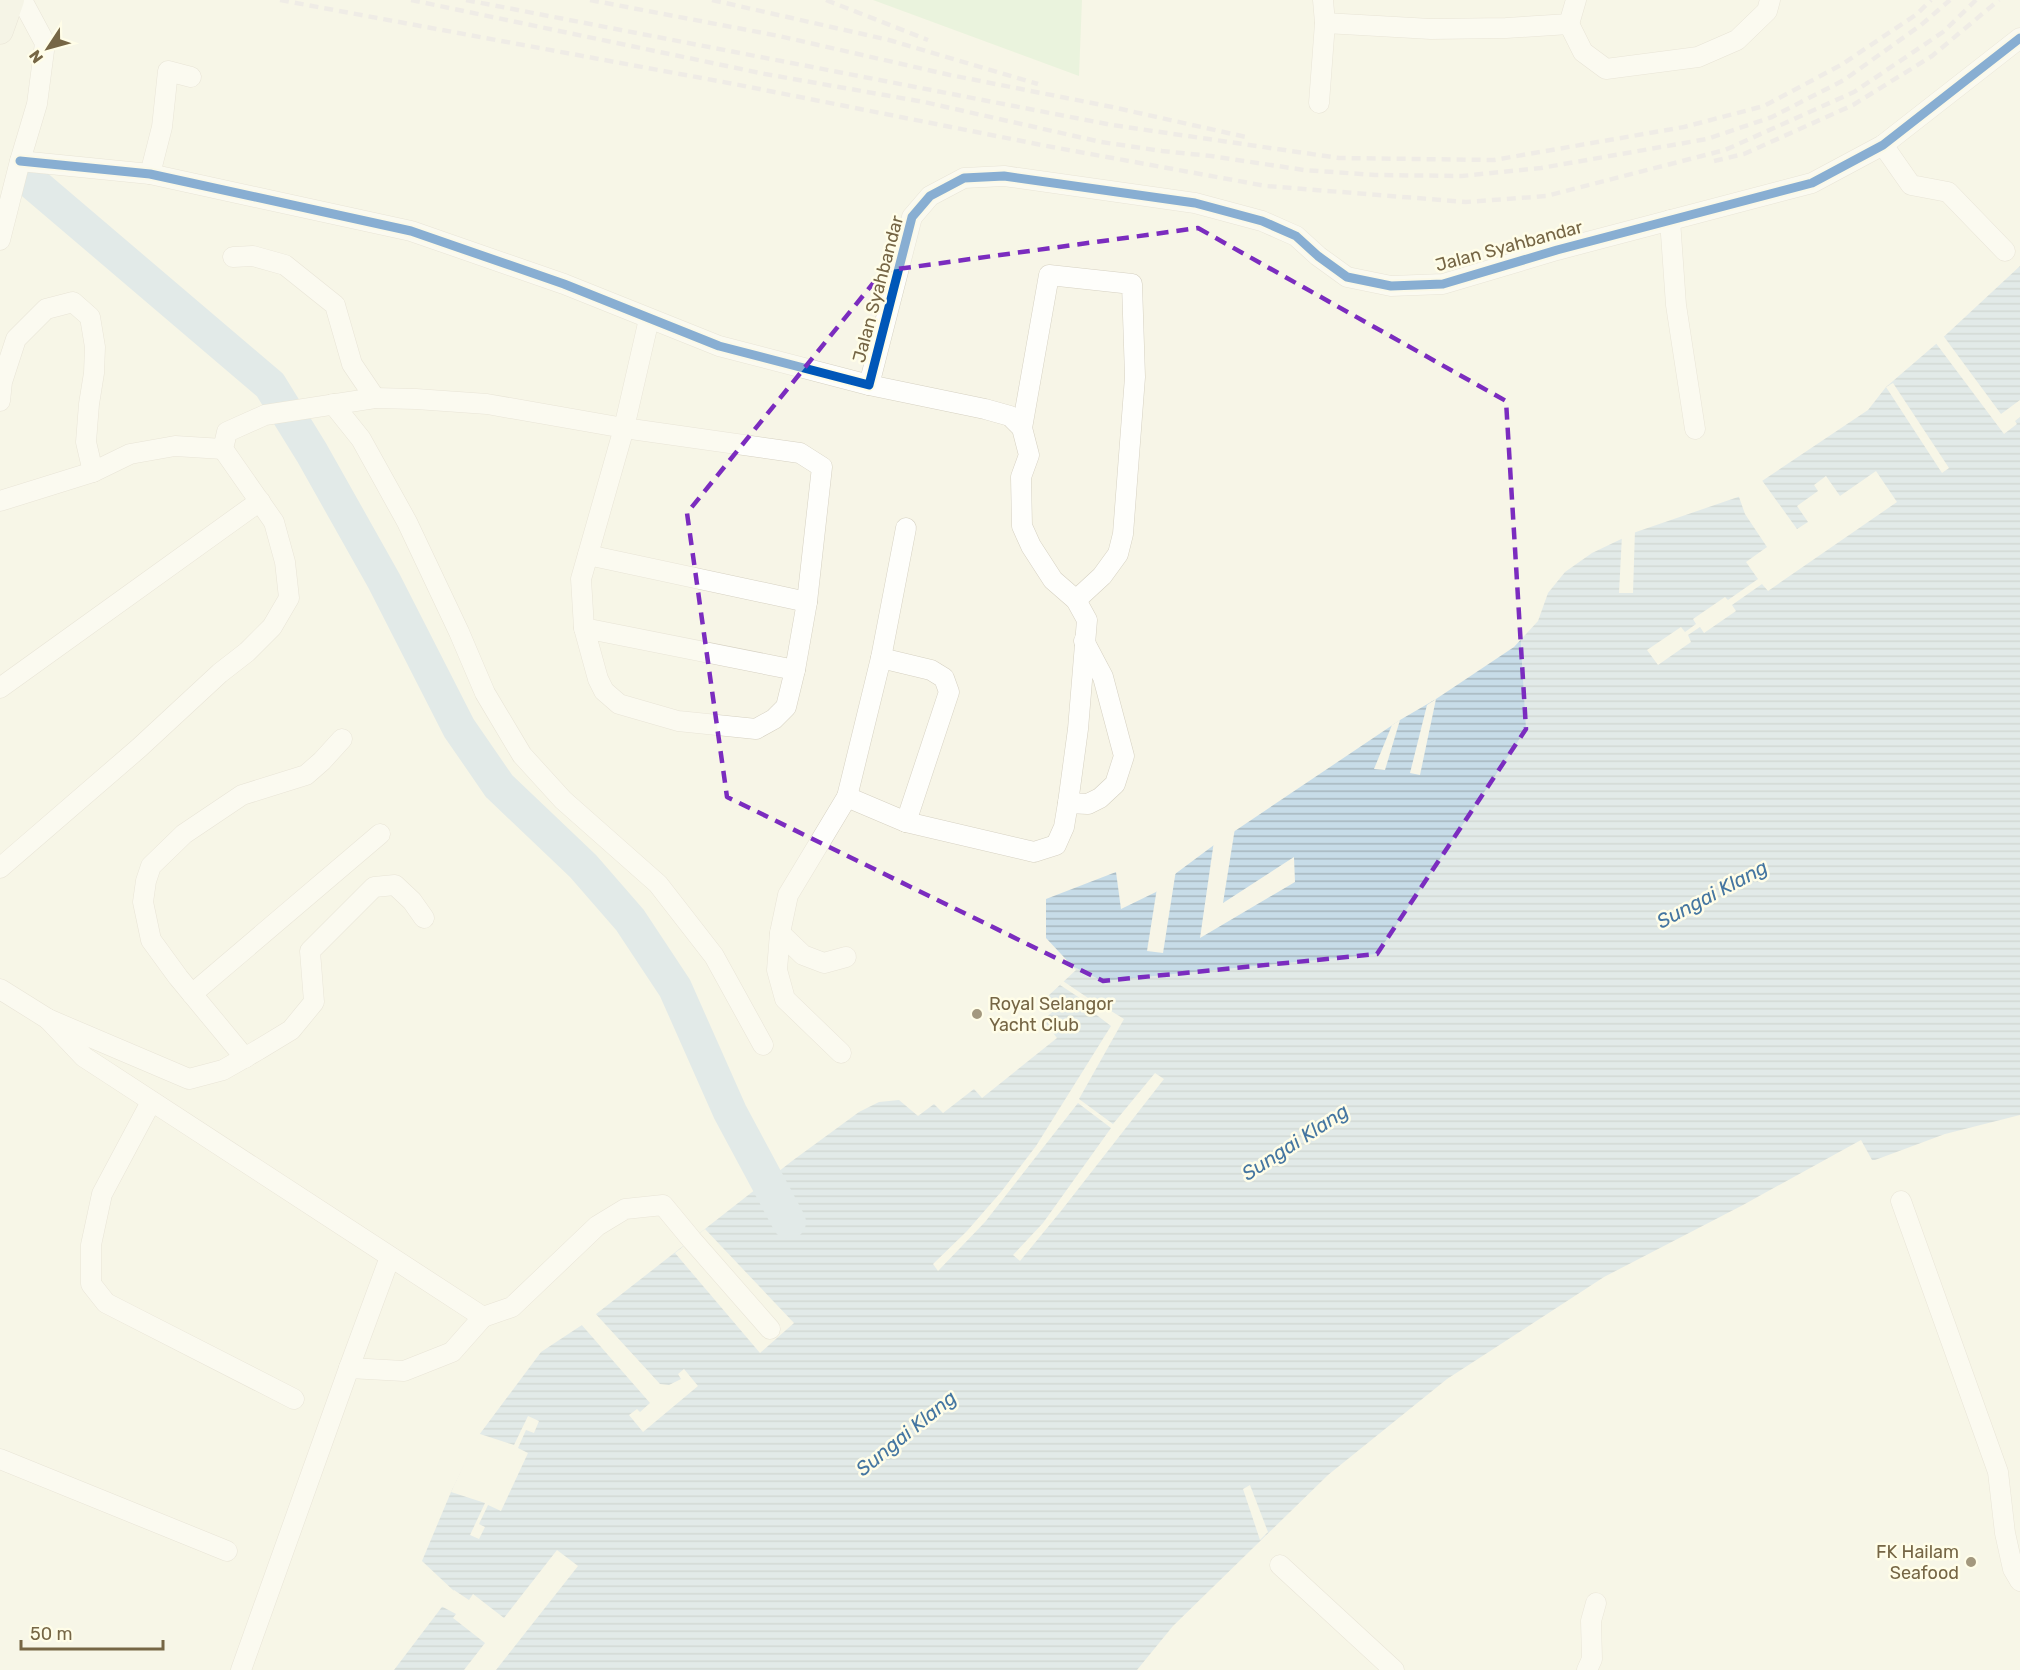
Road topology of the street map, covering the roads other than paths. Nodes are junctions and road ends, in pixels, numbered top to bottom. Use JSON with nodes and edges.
{"nodes":[{"id":1,"x":11,"y":0,"type":"edge"},
{"id":2,"x":22,"y":0,"type":"edge"},
{"id":3,"x":1323,"y":0,"type":"edge"},
{"id":4,"x":1576,"y":0,"type":"edge"},
{"id":5,"x":1770,"y":0,"type":"edge"},
{"id":6,"x":1325,"y":23,"type":"junction"},
{"id":7,"x":1569,"y":24,"type":"junction"},
{"id":8,"x":0,"y":31,"type":"edge"},
{"id":9,"x":2020,"y":38,"type":"edge"},
{"id":10,"x":191,"y":77,"type":"dead end"},
{"id":11,"x":1319,"y":103,"type":"dead end"},
{"id":12,"x":1883,"y":145,"type":"junction"},
{"id":13,"x":20,"y":161,"type":"junction"},
{"id":14,"x":150,"y":174,"type":"junction"},
{"id":15,"x":1670,"y":220,"type":"junction"},
{"id":16,"x":0,"y":240,"type":"edge"},
{"id":17,"x":2005,"y":251,"type":"dead end"},
{"id":18,"x":233,"y":257,"type":"dead end"},
{"id":19,"x":649,"y":319,"type":"junction"},
{"id":20,"x":869,"y":385,"type":"junction"},
{"id":21,"x":375,"y":398,"type":"junction"},
{"id":22,"x":0,"y":401,"type":"edge"},
{"id":23,"x":333,"y":404,"type":"junction"},
{"id":24,"x":624,"y":428,"type":"junction"},
{"id":25,"x":1022,"y":428,"type":"junction"},
{"id":26,"x":1695,"y":429,"type":"dead end"},
{"id":27,"x":223,"y":449,"type":"junction"},
{"id":28,"x":93,"y":472,"type":"junction"},
{"id":29,"x":0,"y":501,"type":"edge"},
{"id":30,"x":260,"y":501,"type":"junction"},
{"id":31,"x":906,"y":528,"type":"dead end"},
{"id":32,"x":588,"y":555,"type":"junction"},
{"id":33,"x":1076,"y":600,"type":"junction"},
{"id":34,"x":807,"y":602,"type":"junction"},
{"id":35,"x":584,"y":628,"type":"junction"},
{"id":36,"x":1084,"y":641,"type":"junction"},
{"id":37,"x":881,"y":658,"type":"junction"},
{"id":38,"x":795,"y":670,"type":"junction"},
{"id":39,"x":0,"y":688,"type":"edge"},
{"id":40,"x":342,"y":739,"type":"dead end"},
{"id":41,"x":847,"y":797,"type":"junction"},
{"id":42,"x":1068,"y":803,"type":"junction"},
{"id":43,"x":906,"y":822,"type":"junction"},
{"id":44,"x":380,"y":834,"type":"dead end"},
{"id":45,"x":0,"y":868,"type":"edge"},
{"id":46,"x":424,"y":918,"type":"dead end"},
{"id":47,"x":780,"y":933,"type":"junction"},
{"id":48,"x":846,"y":957,"type":"dead end"},
{"id":49,"x":0,"y":989,"type":"edge"},
{"id":50,"x":192,"y":994,"type":"junction"},
{"id":51,"x":48,"y":1019,"type":"junction"},
{"id":52,"x":763,"y":1045,"type":"dead end"},
{"id":53,"x":842,"y":1053,"type":"dead end"},
{"id":54,"x":245,"y":1058,"type":"junction"},
{"id":55,"x":151,"y":1102,"type":"junction"},
{"id":56,"x":1900,"y":1202,"type":"dead end"},
{"id":57,"x":390,"y":1257,"type":"junction"},
{"id":58,"x":483,"y":1317,"type":"junction"},
{"id":59,"x":770,"y":1329,"type":"dead end"},
{"id":60,"x":349,"y":1368,"type":"junction"},
{"id":61,"x":294,"y":1399,"type":"dead end"},
{"id":62,"x":0,"y":1459,"type":"edge"},
{"id":63,"x":227,"y":1551,"type":"dead end"},
{"id":64,"x":1280,"y":1565,"type":"dead end"},
{"id":65,"x":2020,"y":1581,"type":"edge"},
{"id":66,"x":1596,"y":1603,"type":"dead end"},
{"id":67,"x":242,"y":1670,"type":"edge"},
{"id":68,"x":1394,"y":1670,"type":"edge"},
{"id":69,"x":1587,"y":1670,"type":"edge"}],
"edges":[{"from":1,"to":8,"type":"main road"},
{"from":2,"to":13,"type":"street"},
{"from":3,"to":6,"type":"street"},
{"from":4,"to":7,"type":"street"},
{"from":5,"to":7,"type":"street"},
{"from":6,"to":7,"type":"street"},
{"from":6,"to":11,"type":"street"},
{"from":9,"to":12,"type":"street","name":"Jalan Syahbandar"},
{"from":10,"to":14,"type":"street"},
{"from":12,"to":15,"type":"street","name":"Jalan Syahbandar"},
{"from":12,"to":17,"type":"street"},
{"from":13,"to":14,"type":"street"},
{"from":13,"to":16,"type":"street"},
{"from":14,"to":19,"type":"street"},
{"from":15,"to":20,"type":"street","name":"Jalan Syahbandar"},
{"from":15,"to":26,"type":"street"},
{"from":18,"to":21,"type":"street"},
{"from":19,"to":20,"type":"street"},
{"from":19,"to":24,"type":"street"},
{"from":20,"to":25,"type":"street"},
{"from":21,"to":23,"type":"street"},
{"from":21,"to":24,"type":"street"},
{"from":22,"to":28,"type":"street"},
{"from":23,"to":27,"type":"street"},
{"from":23,"to":52,"type":"street"},
{"from":24,"to":32,"type":"street"},
{"from":24,"to":34,"type":"street"},
{"from":25,"to":33,"type":"street"},
{"from":25,"to":33,"type":"street"},
{"from":27,"to":28,"type":"street"},
{"from":27,"to":30,"type":"street"},
{"from":28,"to":29,"type":"street"},
{"from":30,"to":39,"type":"street"},
{"from":30,"to":45,"type":"street"},
{"from":31,"to":37,"type":"street"},
{"from":32,"to":34,"type":"street"},
{"from":32,"to":35,"type":"street"},
{"from":33,"to":36,"type":"street"},
{"from":34,"to":38,"type":"street"},
{"from":35,"to":38,"type":"street"},
{"from":35,"to":38,"type":"street"},
{"from":36,"to":42,"type":"street"},
{"from":36,"to":42,"type":"street"},
{"from":37,"to":41,"type":"street"},
{"from":37,"to":43,"type":"street"},
{"from":40,"to":50,"type":"street"},
{"from":41,"to":43,"type":"street"},
{"from":41,"to":47,"type":"street"},
{"from":42,"to":43,"type":"street"},
{"from":44,"to":50,"type":"street"},
{"from":46,"to":54,"type":"street"},
{"from":47,"to":48,"type":"street"},
{"from":47,"to":53,"type":"street"},
{"from":49,"to":51,"type":"street"},
{"from":50,"to":54,"type":"street"},
{"from":51,"to":54,"type":"street"},
{"from":51,"to":55,"type":"street"},
{"from":55,"to":57,"type":"street"},
{"from":55,"to":61,"type":"street"},
{"from":56,"to":65,"type":"street"},
{"from":57,"to":58,"type":"street"},
{"from":57,"to":60,"type":"street"},
{"from":58,"to":59,"type":"street"},
{"from":58,"to":60,"type":"street"},
{"from":60,"to":67,"type":"street"},
{"from":62,"to":63,"type":"street"},
{"from":64,"to":68,"type":"street"},
{"from":66,"to":69,"type":"street"}]}
